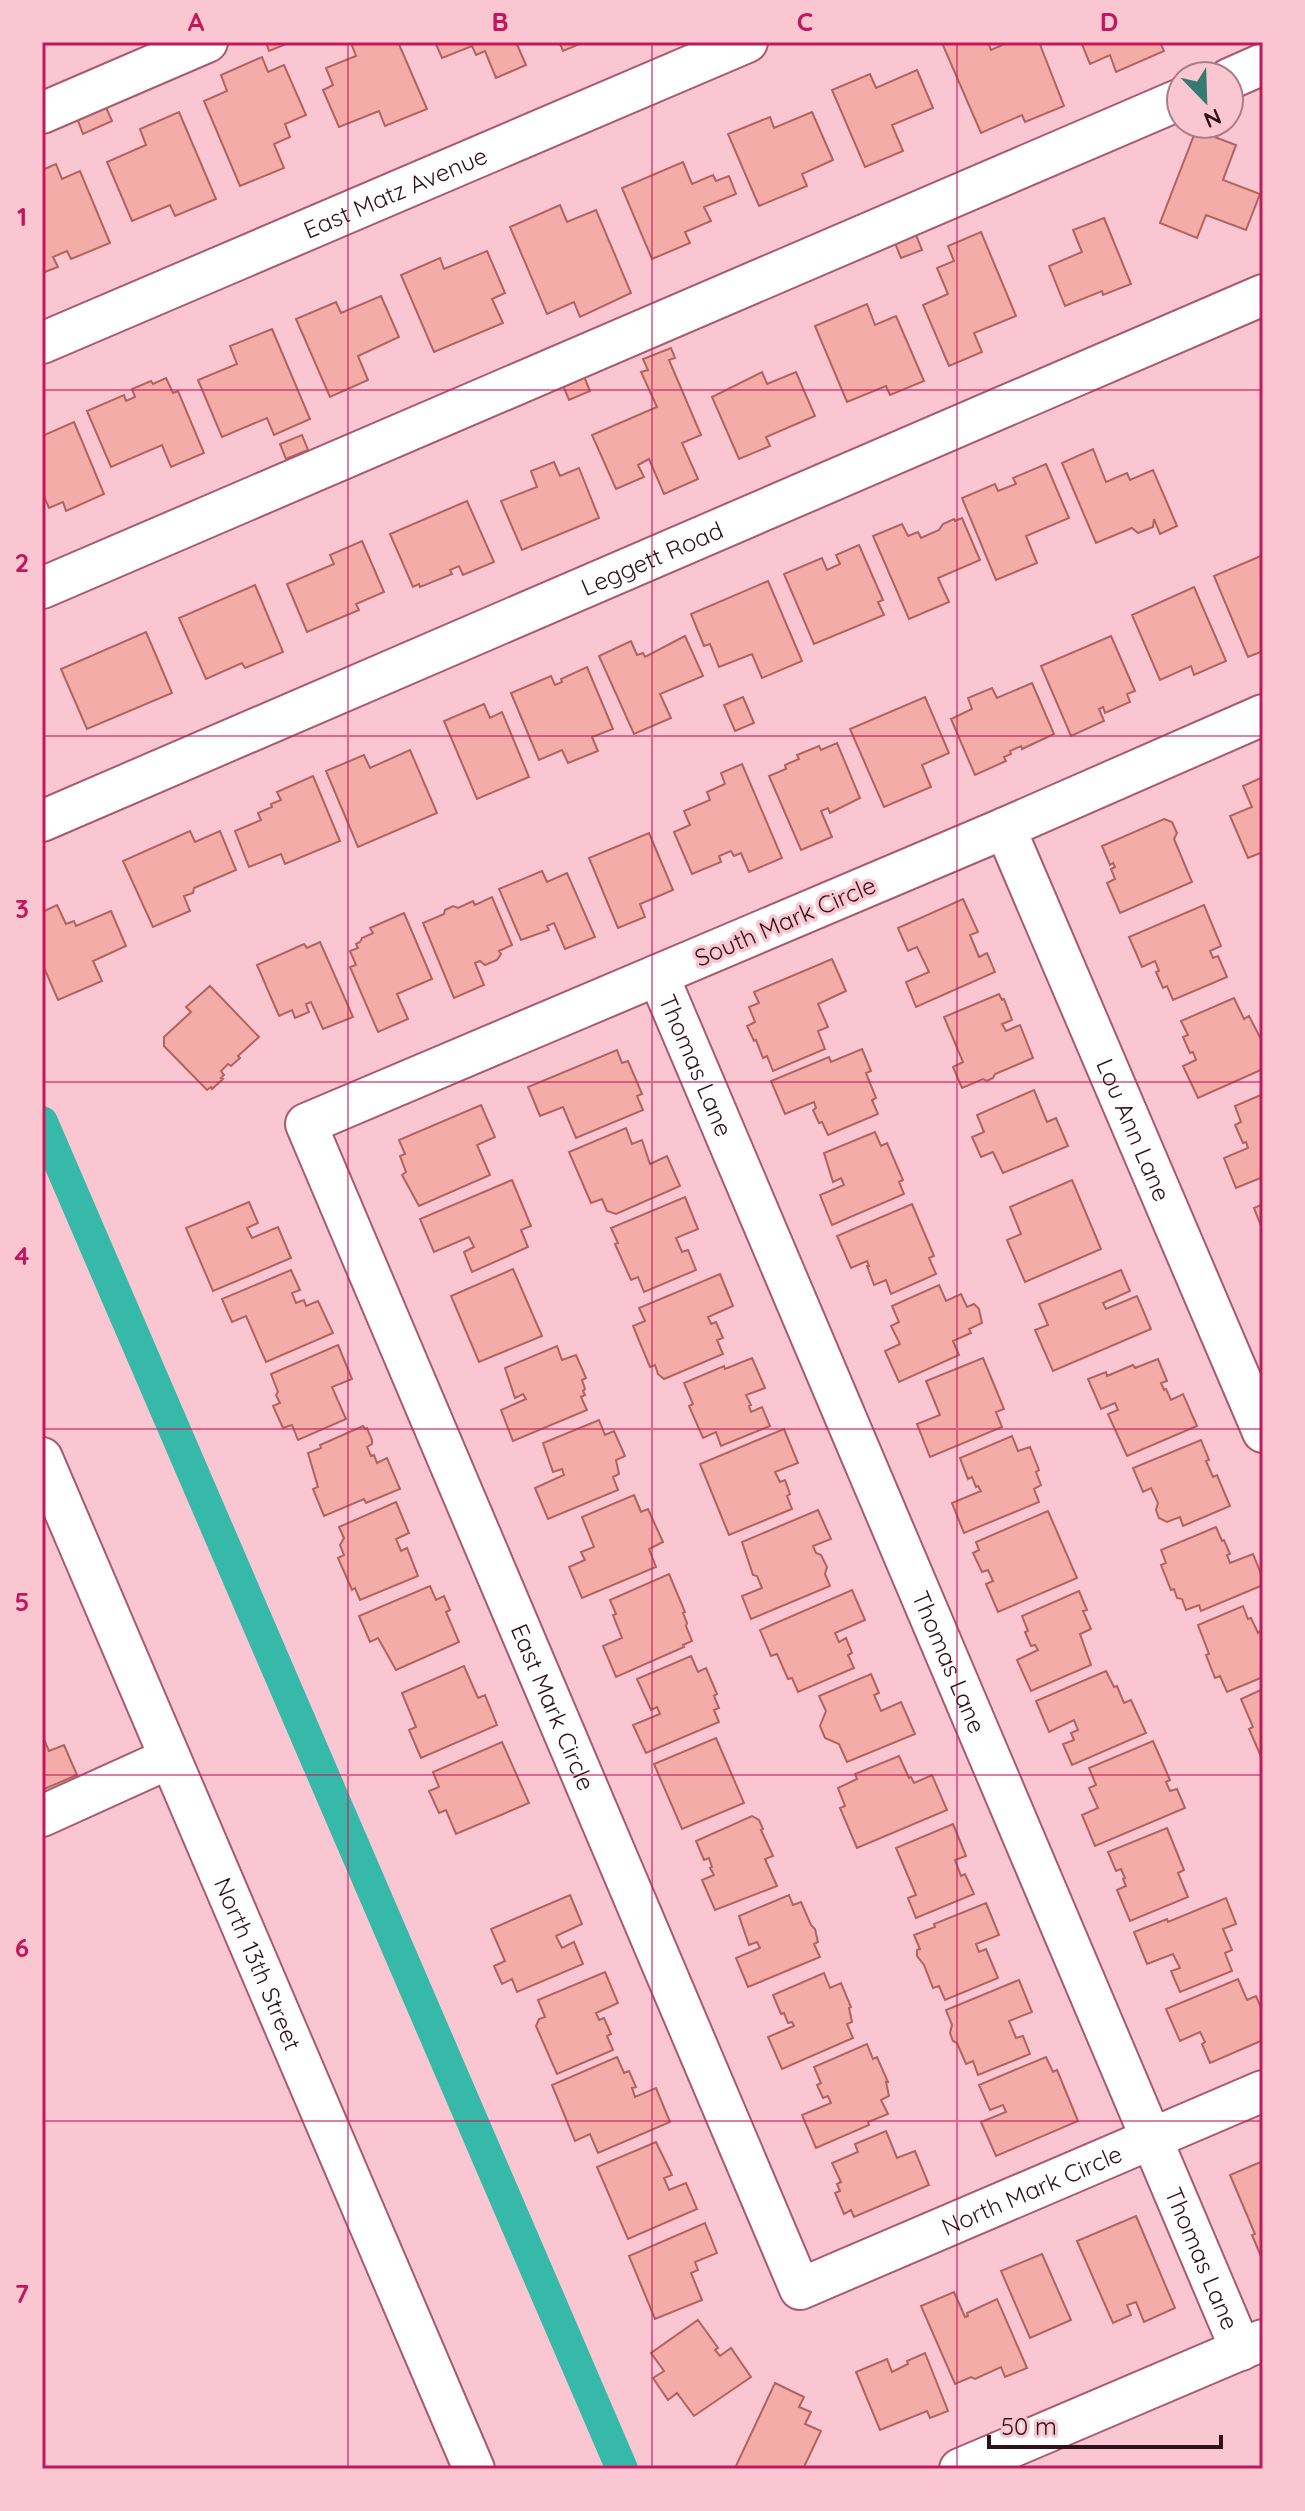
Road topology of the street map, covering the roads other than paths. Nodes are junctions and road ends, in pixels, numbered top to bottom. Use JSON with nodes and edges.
{"nodes":[{"id":1,"x":207,"y":42,"type":"edge"},
{"id":2,"x":747,"y":42,"type":"edge"},
{"id":3,"x":1165,"y":106,"type":"edge"},
{"id":4,"x":42,"y":113,"type":"edge"},
{"id":5,"x":1263,"y":295,"type":"edge"},
{"id":6,"x":42,"y":343,"type":"edge"},
{"id":7,"x":42,"y":588,"type":"edge"},
{"id":8,"x":1263,"y":715,"type":"edge"},
{"id":9,"x":42,"y":821,"type":"edge"},
{"id":10,"x":1005,"y":828,"type":"junction"},
{"id":11,"x":658,"y":975,"type":"junction"},
{"id":12,"x":306,"y":1124,"type":"joint"},
{"id":13,"x":1263,"y":1432,"type":"edge"},
{"id":14,"x":42,"y":1458,"type":"edge"},
{"id":15,"x":170,"y":1758,"type":"junction"},
{"id":16,"x":42,"y":1816,"type":"edge"},
{"id":17,"x":1263,"y":2091,"type":"edge"},
{"id":18,"x":1152,"y":2139,"type":"junction"},
{"id":19,"x":800,"y":2289,"type":"joint"},
{"id":20,"x":1252,"y":2345,"type":"edge"},
{"id":21,"x":474,"y":2469,"type":"edge"},
{"id":22,"x":960,"y":2469,"type":"edge"}],
"edges":[{"from":1,"to":4,"type":"street"},
{"from":2,"to":6,"type":"street","name":"East Matz Avenue"},
{"from":3,"to":7,"type":"street"},
{"from":5,"to":9,"type":"street","name":"Leggett Road"},
{"from":8,"to":10,"type":"street","name":"South Mark Circle"},
{"from":10,"to":11,"type":"street","name":"South Mark Circle"},
{"from":10,"to":13,"type":"street","name":"Lou Ann Lane"},
{"from":11,"to":12,"type":"street","name":"South Mark Circle"},
{"from":11,"to":18,"type":"street","name":"Thomas Lane"},
{"from":12,"to":19,"type":"street","name":"East Mark Circle"},
{"from":14,"to":15,"type":"street","name":"North 13th Street"},
{"from":15,"to":16,"type":"street"},
{"from":15,"to":21,"type":"street","name":"North 13th Street"},
{"from":17,"to":18,"type":"street","name":"North Mark Circle"},
{"from":18,"to":19,"type":"street","name":"North Mark Circle"},
{"from":18,"to":20,"type":"street","name":"Thomas Lane"},
{"from":20,"to":22,"type":"street"}]}
